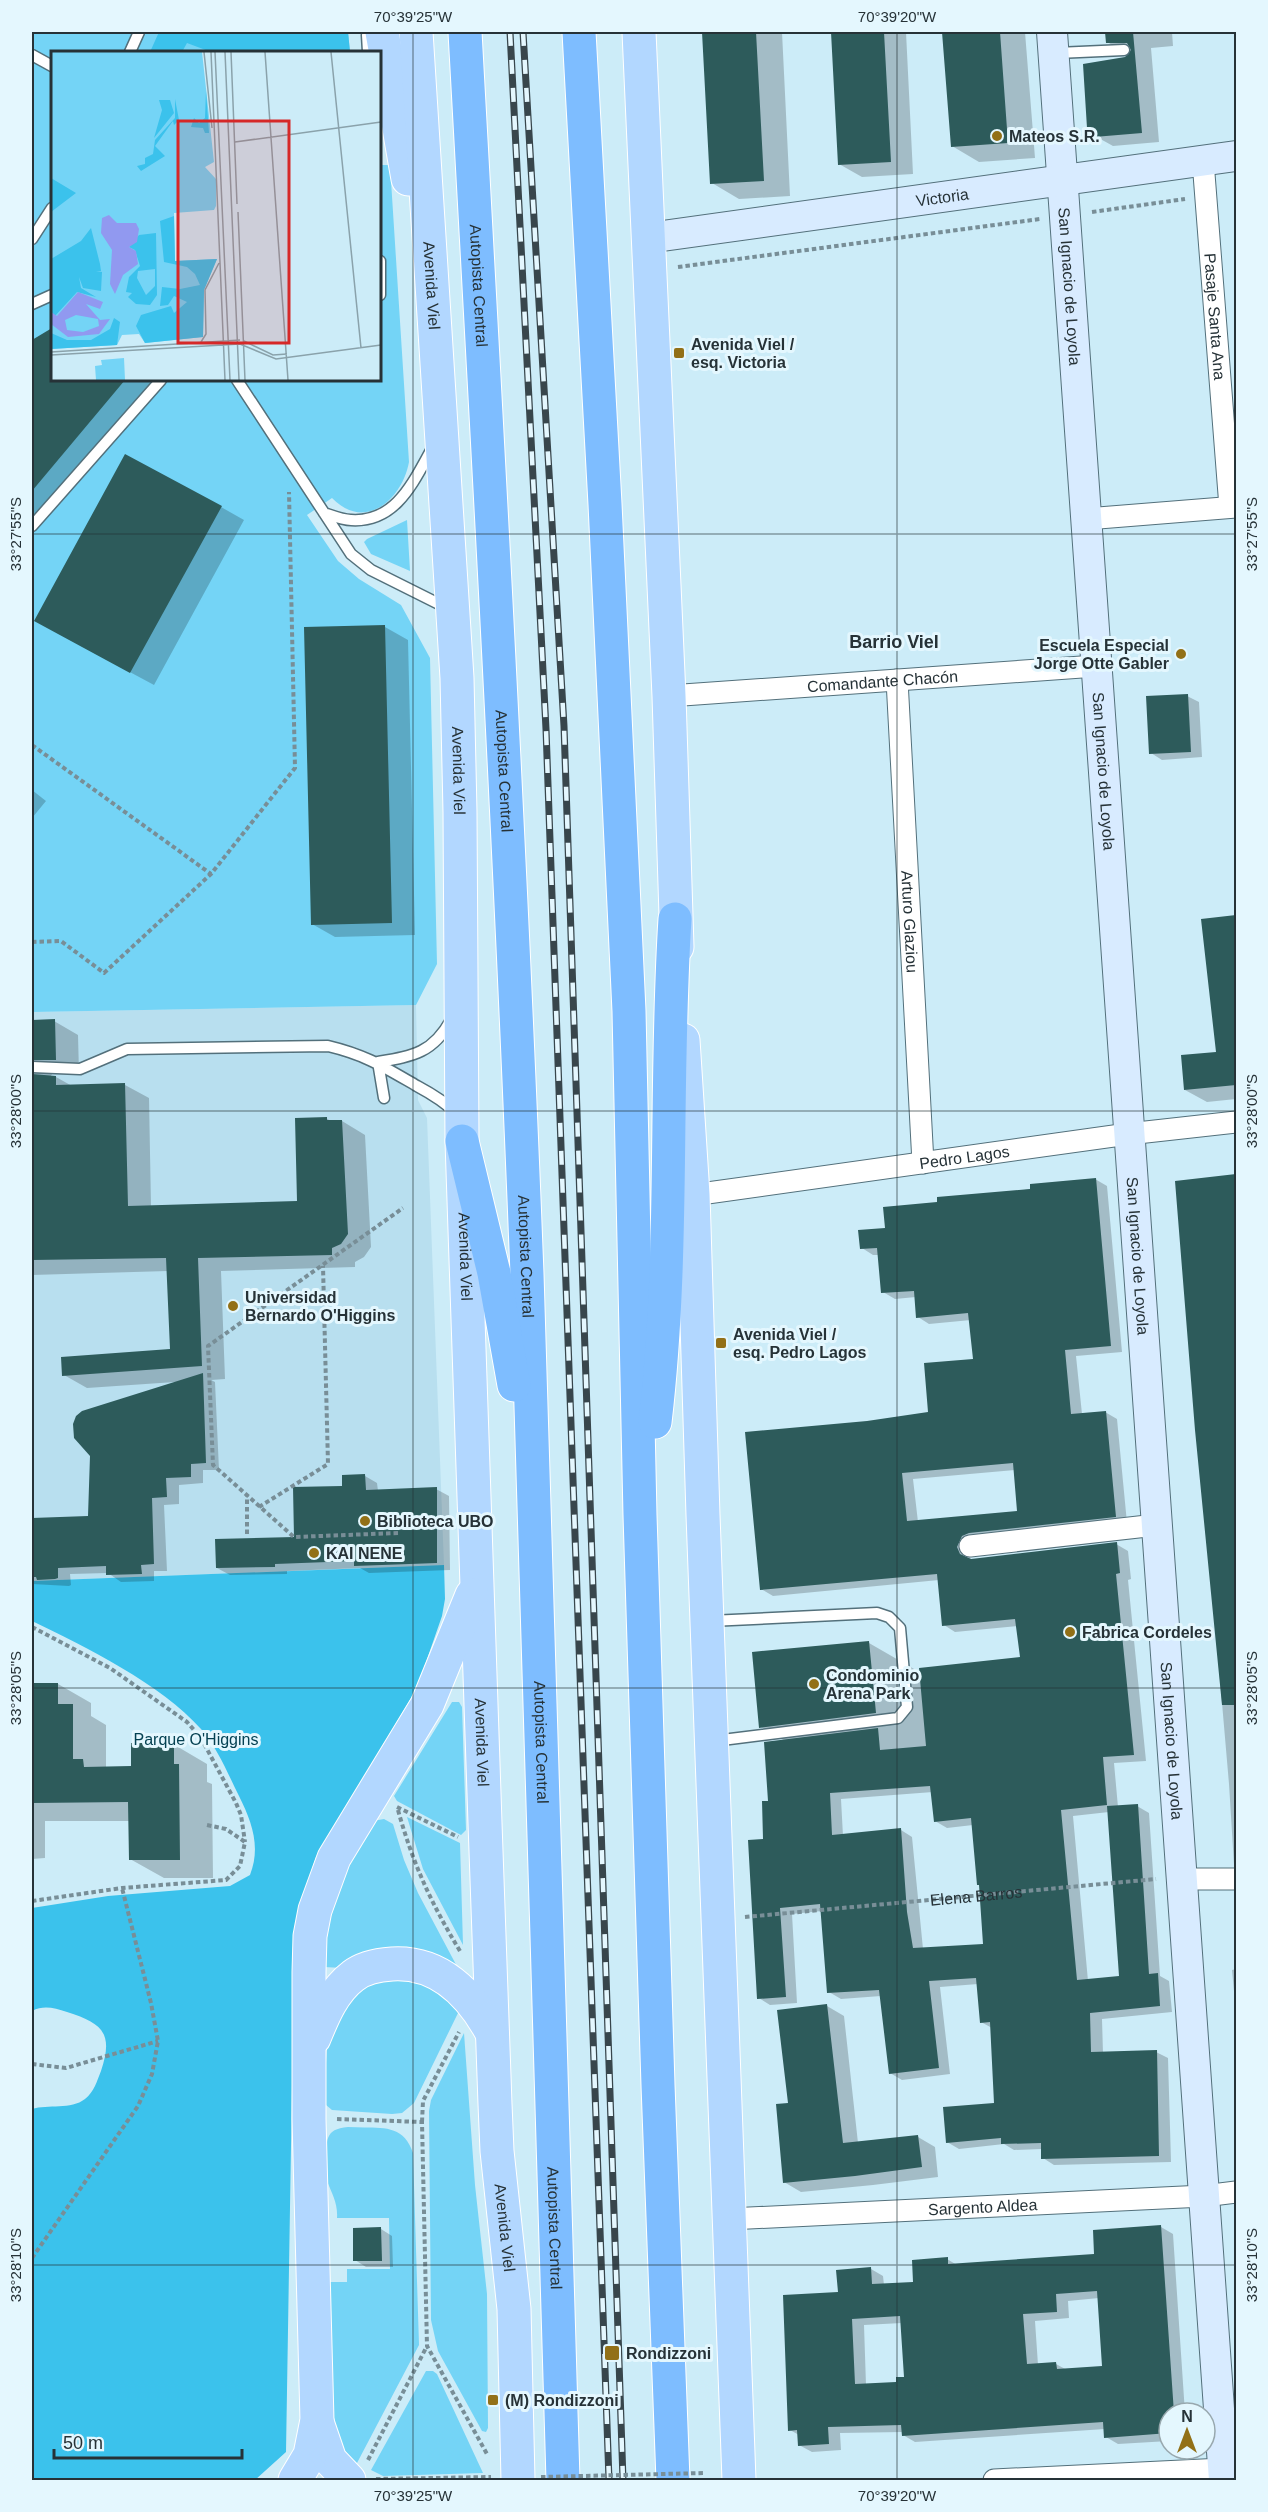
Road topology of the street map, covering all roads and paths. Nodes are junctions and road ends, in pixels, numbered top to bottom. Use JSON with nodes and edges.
{"nodes":[{"id":1,"x":139,"y":32,"type":"edge"},
{"id":2,"x":367,"y":32,"type":"edge"},
{"id":3,"x":382,"y":32,"type":"edge"},
{"id":4,"x":416,"y":32,"type":"edge"},
{"id":5,"x":465,"y":32,"type":"edge"},
{"id":6,"x":579,"y":32,"type":"edge"},
{"id":7,"x":639,"y":32,"type":"edge"},
{"id":8,"x":1053,"y":43,"type":"edge"},
{"id":9,"x":1124,"y":50,"type":"dead end"},
{"id":10,"x":130,"y":51,"type":"edge"},
{"id":11,"x":368,"y":51,"type":"edge"},
{"id":12,"x":32,"y":56,"type":"edge"},
{"id":13,"x":51,"y":66,"type":"edge"},
{"id":14,"x":1236,"y":156,"type":"edge"},
{"id":15,"x":1203,"y":161,"type":"junction"},
{"id":16,"x":1062,"y":179,"type":"junction"},
{"id":17,"x":1207,"y":196,"type":"junction"},
{"id":18,"x":51,"y":210,"type":"edge"},
{"id":19,"x":1064,"y":216,"type":"junction"},
{"id":20,"x":648,"y":238,"type":"junction"},
{"id":21,"x":32,"y":239,"type":"edge"},
{"id":22,"x":670,"y":268,"type":"dead end"},
{"id":23,"x":431,"y":274,"type":"junction"},
{"id":24,"x":51,"y":295,"type":"edge"},
{"id":25,"x":32,"y":304,"type":"edge"},
{"id":26,"x":159,"y":381,"type":"edge"},
{"id":27,"x":238,"y":381,"type":"edge"},
{"id":28,"x":441,"y":434,"type":"junction"},
{"id":29,"x":288,"y":458,"type":"junction"},
{"id":30,"x":1233,"y":507,"type":"edge"},
{"id":31,"x":324,"y":513,"type":"junction"},
{"id":32,"x":1086,"y":519,"type":"junction"},
{"id":33,"x":32,"y":526,"type":"edge"},
{"id":34,"x":453,"y":610,"type":"junction"},
{"id":35,"x":1096,"y":666,"type":"junction"},
{"id":36,"x":897,"y":680,"type":"junction"},
{"id":37,"x":669,"y":696,"type":"junction"},
{"id":38,"x":32,"y":745,"type":"edge"},
{"id":39,"x":211,"y":874,"type":"junction"},
{"id":40,"x":675,"y":919,"type":"junction"},
{"id":41,"x":32,"y":942,"type":"edge"},
{"id":42,"x":460,"y":997,"type":"junction"},
{"id":43,"x":378,"y":1062,"type":"junction"},
{"id":44,"x":32,"y":1067,"type":"edge"},
{"id":45,"x":384,"y":1098,"type":"dead end"},
{"id":46,"x":1236,"y":1122,"type":"edge"},
{"id":47,"x":462,"y":1130,"type":"junction"},
{"id":48,"x":1128,"y":1134,"type":"junction"},
{"id":49,"x":923,"y":1163,"type":"junction"},
{"id":50,"x":693,"y":1195,"type":"junction"},
{"id":51,"x":402,"y":1208,"type":"dead end"},
{"id":52,"x":323,"y":1265,"type":"junction"},
{"id":53,"x":533,"y":1478,"type":"junction"},
{"id":54,"x":247,"y":1496,"type":"junction"},
{"id":55,"x":259,"y":1507,"type":"junction"},
{"id":56,"x":640,"y":1515,"type":"junction"},
{"id":57,"x":1156,"y":1525,"type":"junction"},
{"id":58,"x":398,"y":1533,"type":"dead end"},
{"id":59,"x":247,"y":1534,"type":"dead end"},
{"id":60,"x":970,"y":1546,"type":"dead end"},
{"id":61,"x":477,"y":1582,"type":"junction"},
{"id":62,"x":706,"y":1621,"type":"junction"},
{"id":63,"x":32,"y":1627,"type":"edge"},
{"id":64,"x":711,"y":1742,"type":"junction"},
{"id":65,"x":385,"y":1799,"type":"junction"},
{"id":66,"x":207,"y":1825,"type":"dead end"},
{"id":67,"x":463,"y":1840,"type":"dead end"},
{"id":68,"x":245,"y":1842,"type":"junction"},
{"id":69,"x":1236,"y":1879,"type":"edge"},
{"id":70,"x":1182,"y":1880,"type":"junction"},
{"id":71,"x":122,"y":1888,"type":"junction"},
{"id":72,"x":32,"y":1901,"type":"edge"},
{"id":73,"x":718,"y":1920,"type":"junction"},
{"id":74,"x":461,"y":1953,"type":"dead end"},
{"id":75,"x":466,"y":1995,"type":"junction"},
{"id":76,"x":492,"y":2034,"type":"junction"},
{"id":77,"x":158,"y":2041,"type":"junction"},
{"id":78,"x":310,"y":2048,"type":"junction"},
{"id":79,"x":32,"y":2064,"type":"edge"},
{"id":80,"x":309,"y":2119,"type":"junction"},
{"id":81,"x":422,"y":2122,"type":"junction"},
{"id":82,"x":1236,"y":2192,"type":"edge"},
{"id":83,"x":1204,"y":2196,"type":"junction"},
{"id":84,"x":729,"y":2219,"type":"junction"},
{"id":85,"x":32,"y":2258,"type":"edge"},
{"id":86,"x":427,"y":2346,"type":"junction"},
{"id":87,"x":317,"y":2420,"type":"junction"},
{"id":88,"x":490,"y":2460,"type":"dead end"},
{"id":89,"x":351,"y":2475,"type":"edge"},
{"id":90,"x":1224,"y":2475,"type":"edge"},
{"id":91,"x":528,"y":2477,"type":"edge"},
{"id":92,"x":688,"y":2477,"type":"edge"},
{"id":93,"x":295,"y":2481,"type":"edge"},
{"id":94,"x":739,"y":2481,"type":"edge"},
{"id":95,"x":994,"y":2481,"type":"edge"}],
"edges":[{"from":1,"to":10,"type":"lane"},
{"from":2,"to":11,"type":"lane"},
{"from":3,"to":23,"type":"main road"},
{"from":4,"to":23,"type":"main road","name":"Avenida Viel"},
{"from":5,"to":53,"type":"highway","name":"Autopista Central"},
{"from":6,"to":56,"type":"highway"},
{"from":7,"to":20,"type":"main road"},
{"from":8,"to":9,"type":"lane"},
{"from":8,"to":16,"type":"street","name":"San Ignacio de Loyola"},
{"from":12,"to":13,"type":"lane"},
{"from":14,"to":15,"type":"street","name":"Victoria"},
{"from":15,"to":16,"type":"street","name":"Victoria"},
{"from":15,"to":17,"type":"street","name":"Pasaje Santa Ana"},
{"from":16,"to":19,"type":"street","name":"San Ignacio de Loyola"},
{"from":16,"to":20,"type":"street","name":"Victoria"},
{"from":17,"to":19,"type":"path"},
{"from":17,"to":30,"type":"street","name":"Pasaje Santa Ana"},
{"from":18,"to":21,"type":"lane"},
{"from":19,"to":22,"type":"path"},
{"from":19,"to":32,"type":"street","name":"San Ignacio de Loyola"},
{"from":20,"to":37,"type":"main road"},
{"from":23,"to":28,"type":"main road","name":"Avenida Viel"},
{"from":24,"to":25,"type":"lane"},
{"from":26,"to":33,"type":"lane"},
{"from":27,"to":29,"type":"lane"},
{"from":28,"to":31,"type":"lane"},
{"from":28,"to":34,"type":"main road","name":"Avenida Viel"},
{"from":29,"to":31,"type":"lane"},
{"from":29,"to":39,"type":"path"},
{"from":30,"to":32,"type":"street"},
{"from":31,"to":34,"type":"lane"},
{"from":32,"to":35,"type":"street","name":"San Ignacio de Loyola"},
{"from":34,"to":42,"type":"main road","name":"Avenida Viel"},
{"from":35,"to":36,"type":"street","name":"Comandante Chacón"},
{"from":35,"to":48,"type":"street","name":"San Ignacio de Loyola"},
{"from":36,"to":37,"type":"street","name":"Comandante Chacón"},
{"from":36,"to":49,"type":"street","name":"Arturo Glaziou"},
{"from":37,"to":40,"type":"main road"},
{"from":38,"to":39,"type":"path"},
{"from":39,"to":41,"type":"path"},
{"from":40,"to":50,"type":"main road"},
{"from":40,"to":56,"type":"highway"},
{"from":42,"to":43,"type":"lane"},
{"from":42,"to":47,"type":"main road","name":"Avenida Viel"},
{"from":43,"to":44,"type":"lane"},
{"from":43,"to":45,"type":"lane"},
{"from":43,"to":47,"type":"lane"},
{"from":46,"to":48,"type":"street","name":"Pedro Lagos"},
{"from":47,"to":53,"type":"highway"},
{"from":47,"to":61,"type":"main road","name":"Avenida Viel"},
{"from":48,"to":49,"type":"street","name":"Pedro Lagos"},
{"from":48,"to":57,"type":"street","name":"San Ignacio de Loyola"},
{"from":49,"to":50,"type":"street","name":"Pedro Lagos"},
{"from":50,"to":62,"type":"main road"},
{"from":51,"to":52,"type":"path"},
{"from":52,"to":54,"type":"path"},
{"from":52,"to":55,"type":"path"},
{"from":53,"to":91,"type":"highway","name":"Autopista Central"},
{"from":54,"to":55,"type":"path"},
{"from":54,"to":59,"type":"path"},
{"from":55,"to":58,"type":"path"},
{"from":56,"to":92,"type":"highway"},
{"from":57,"to":60,"type":"street"},
{"from":57,"to":70,"type":"street","name":"San Ignacio de Loyola"},
{"from":61,"to":65,"type":"main road"},
{"from":61,"to":76,"type":"main road","name":"Avenida Viel"},
{"from":62,"to":64,"type":"main road"},
{"from":62,"to":64,"type":"lane"},
{"from":63,"to":68,"type":"path"},
{"from":64,"to":73,"type":"main road"},
{"from":65,"to":67,"type":"path"},
{"from":65,"to":74,"type":"path"},
{"from":65,"to":78,"type":"main road"},
{"from":66,"to":68,"type":"path"},
{"from":68,"to":71,"type":"path"},
{"from":69,"to":70,"type":"street"},
{"from":70,"to":73,"type":"path","name":"Elena Barros"},
{"from":70,"to":83,"type":"street","name":"San Ignacio de Loyola"},
{"from":71,"to":72,"type":"path"},
{"from":71,"to":77,"type":"path"},
{"from":73,"to":84,"type":"main road"},
{"from":75,"to":76,"type":"main road"},
{"from":75,"to":78,"type":"main road"},
{"from":75,"to":81,"type":"path"},
{"from":76,"to":91,"type":"main road","name":"Avenida Viel"},
{"from":77,"to":79,"type":"path"},
{"from":77,"to":85,"type":"path"},
{"from":78,"to":80,"type":"main road"},
{"from":80,"to":81,"type":"path"},
{"from":80,"to":87,"type":"main road"},
{"from":81,"to":86,"type":"path"},
{"from":82,"to":83,"type":"street","name":"Sargento Aldea"},
{"from":83,"to":84,"type":"street","name":"Sargento Aldea"},
{"from":83,"to":90,"type":"street","name":"San Ignacio de Loyola"},
{"from":84,"to":94,"type":"main road"},
{"from":86,"to":88,"type":"path"},
{"from":86,"to":89,"type":"path"},
{"from":87,"to":89,"type":"main road"},
{"from":87,"to":93,"type":"main road"},
{"from":89,"to":91,"type":"path"},
{"from":90,"to":95,"type":"street"},
{"from":91,"to":92,"type":"path","bridge":true}]}
